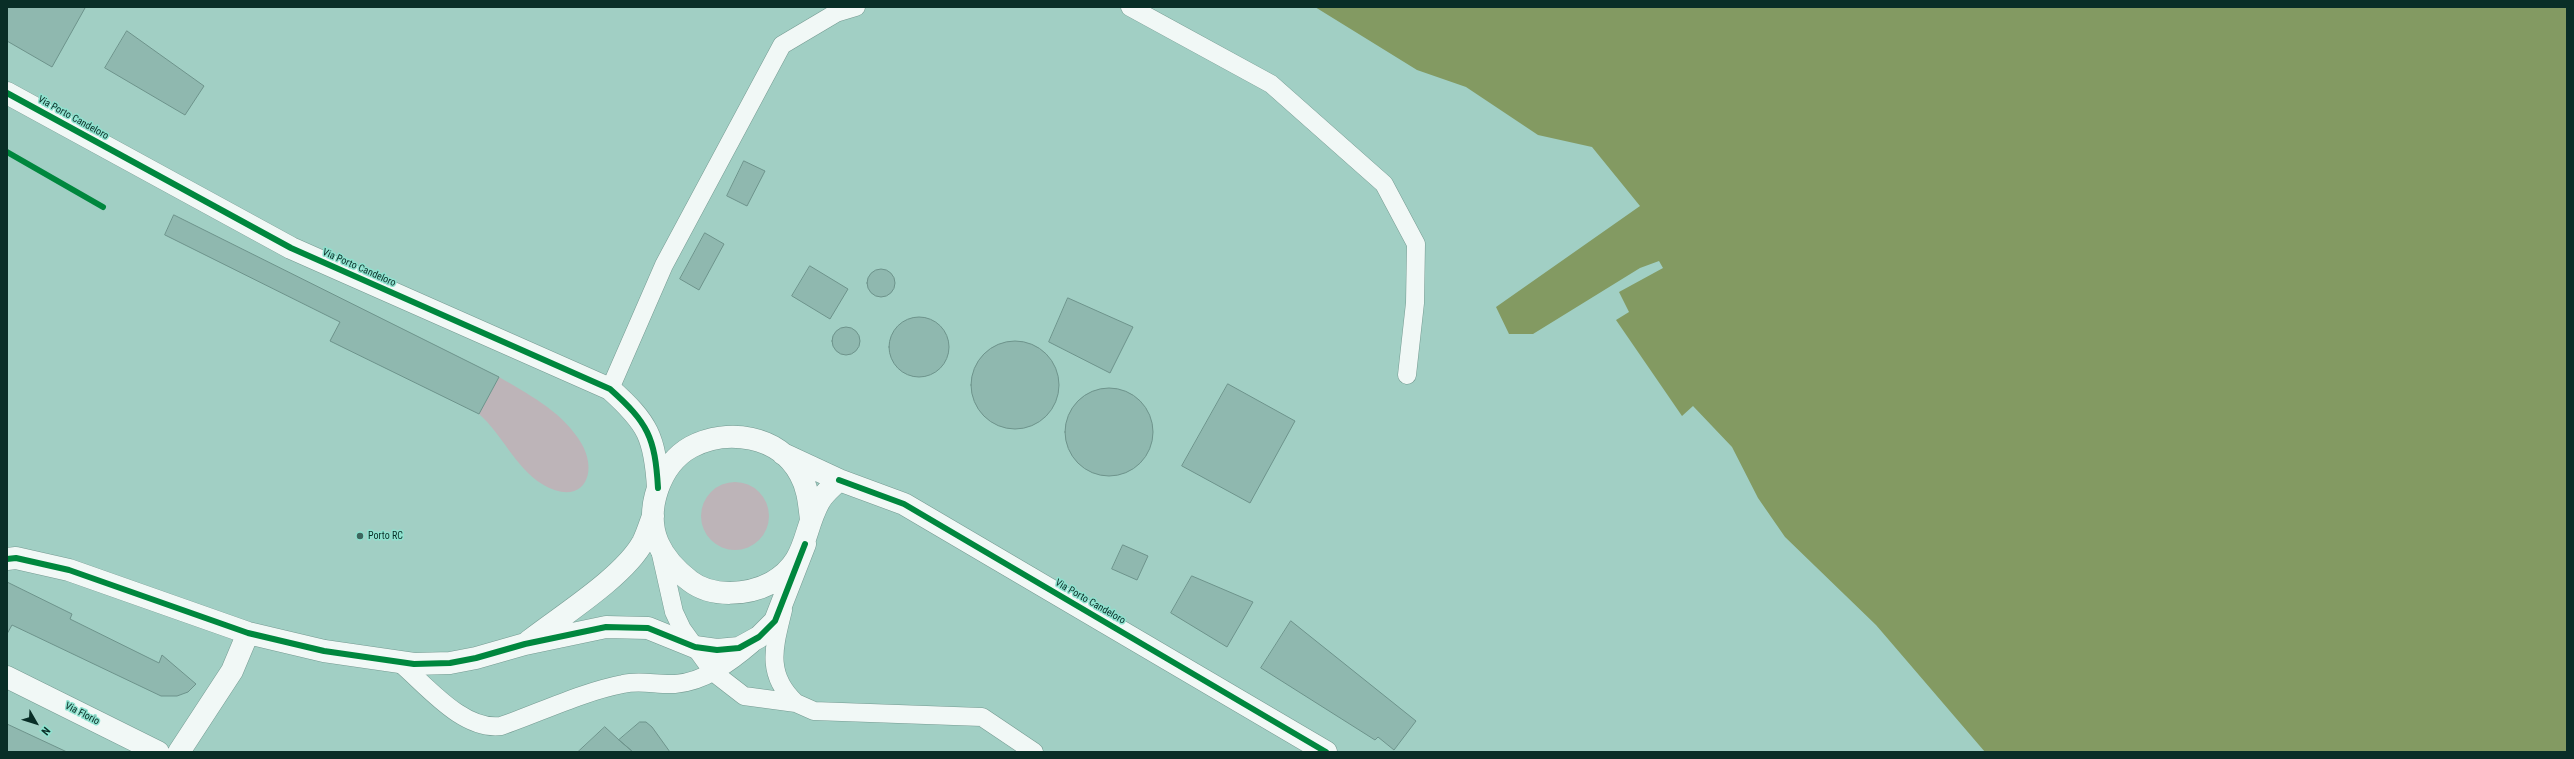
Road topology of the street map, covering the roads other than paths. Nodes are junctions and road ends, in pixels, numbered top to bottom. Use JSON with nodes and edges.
{"nodes":[{"id":1,"x":856,"y":7,"type":"edge"},
{"id":2,"x":1130,"y":7,"type":"edge"},
{"id":3,"x":7,"y":93,"type":"edge"},
{"id":4,"x":1407,"y":375,"type":"dead end"},
{"id":5,"x":610,"y":389,"type":"junction"},
{"id":6,"x":783,"y":454,"type":"junction"},
{"id":7,"x":839,"y":480,"type":"junction"},
{"id":8,"x":658,"y":488,"type":"junction"},
{"id":9,"x":653,"y":515,"type":"junction"},
{"id":10,"x":811,"y":520,"type":"junction"},
{"id":11,"x":658,"y":542,"type":"junction"},
{"id":12,"x":805,"y":544,"type":"junction"},
{"id":13,"x":7,"y":559,"type":"edge"},
{"id":14,"x":785,"y":600,"type":"junction"},
{"id":15,"x":248,"y":633,"type":"junction"},
{"id":16,"x":759,"y":637,"type":"junction"},
{"id":17,"x":525,"y":644,"type":"junction"},
{"id":18,"x":695,"y":647,"type":"junction"},
{"id":19,"x":400,"y":663,"type":"junction"},
{"id":20,"x":713,"y":672,"type":"junction"},
{"id":21,"x":7,"y":677,"type":"edge"},
{"id":22,"x":796,"y":703,"type":"junction"},
{"id":23,"x":158,"y":752,"type":"edge"},
{"id":24,"x":178,"y":752,"type":"edge"},
{"id":25,"x":1034,"y":752,"type":"edge"},
{"id":26,"x":1326,"y":752,"type":"edge"}],
"edges":[{"from":1,"to":5,"type":"lane"},
{"from":2,"to":4,"type":"lane"},
{"from":3,"to":5,"type":"street","name":"Via Porto Candeloro"},
{"from":5,"to":8,"type":"street","name":"Via Porto Candeloro"},
{"from":6,"to":7,"type":"street","name":"Via Porto Candeloro"},
{"from":6,"to":8,"type":"street","name":"Via Porto Candeloro"},
{"from":6,"to":10,"type":"street"},
{"from":7,"to":10,"type":"street"},
{"from":7,"to":26,"type":"street","name":"Via Porto Candeloro"},
{"from":8,"to":9,"type":"street"},
{"from":9,"to":11,"type":"street"},
{"from":9,"to":17,"type":"street"},
{"from":10,"to":12,"type":"street"},
{"from":11,"to":12,"type":"street"},
{"from":11,"to":18,"type":"lane"},
{"from":12,"to":14,"type":"street"},
{"from":13,"to":15,"type":"street"},
{"from":14,"to":16,"type":"street"},
{"from":14,"to":22,"type":"lane"},
{"from":15,"to":19,"type":"street"},
{"from":15,"to":24,"type":"street"},
{"from":16,"to":18,"type":"street"},
{"from":16,"to":20,"type":"lane"},
{"from":17,"to":18,"type":"street"},
{"from":17,"to":19,"type":"street"},
{"from":18,"to":20,"type":"lane"},
{"from":19,"to":20,"type":"lane"},
{"from":20,"to":22,"type":"lane"},
{"from":21,"to":23,"type":"street","name":"Via Florio"},
{"from":22,"to":25,"type":"lane"}]}
